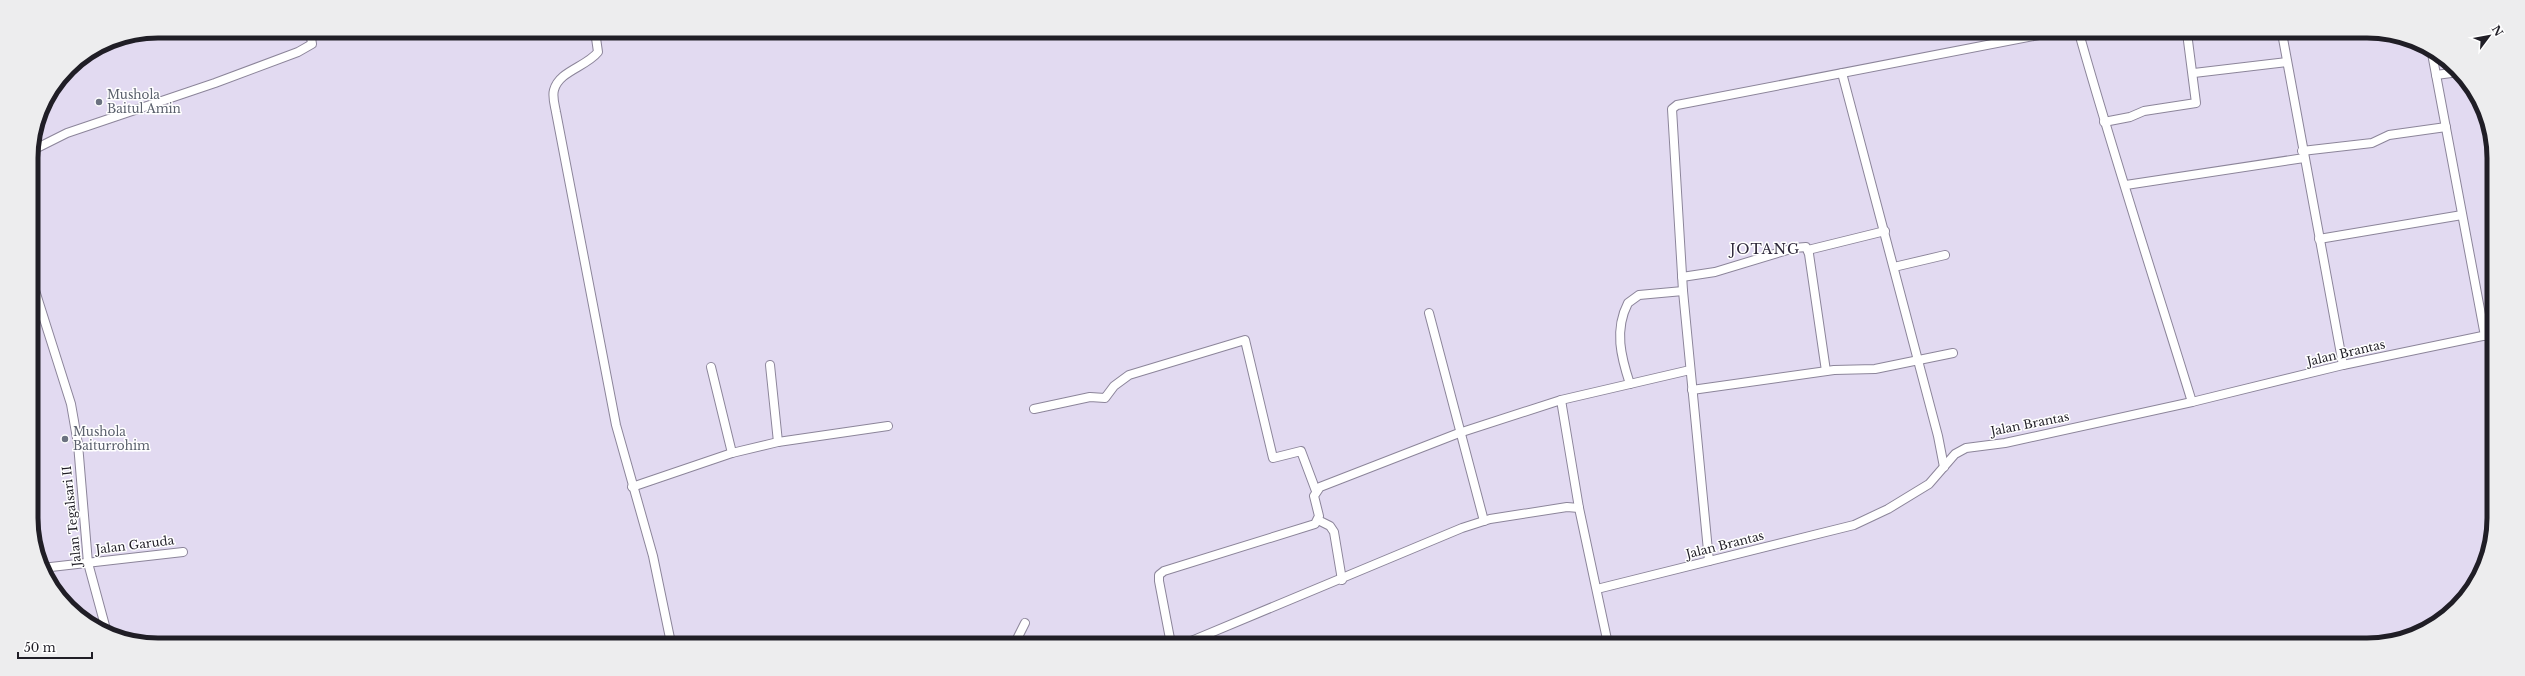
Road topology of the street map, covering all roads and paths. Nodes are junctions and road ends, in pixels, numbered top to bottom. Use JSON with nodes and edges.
{"nodes":[{"id":1,"x":311,"y":38,"type":"edge"},
{"id":2,"x":596,"y":38,"type":"edge"},
{"id":3,"x":2023,"y":38,"type":"edge"},
{"id":4,"x":2080,"y":38,"type":"edge"},
{"id":5,"x":2188,"y":38,"type":"edge"},
{"id":6,"x":2283,"y":38,"type":"edge"},
{"id":7,"x":2433,"y":58,"type":"edge"},
{"id":8,"x":2287,"y":62,"type":"junction"},
{"id":9,"x":1842,"y":73,"type":"junction"},
{"id":10,"x":2194,"y":73,"type":"junction"},
{"id":11,"x":2452,"y":73,"type":"edge"},
{"id":12,"x":2436,"y":75,"type":"junction"},
{"id":13,"x":2104,"y":122,"type":"junction"},
{"id":14,"x":2446,"y":127,"type":"junction"},
{"id":15,"x":38,"y":147,"type":"edge"},
{"id":16,"x":2303,"y":154,"type":"junction"},
{"id":17,"x":2126,"y":185,"type":"junction"},
{"id":18,"x":2462,"y":215,"type":"junction"},
{"id":19,"x":1884,"y":231,"type":"junction"},
{"id":20,"x":2319,"y":239,"type":"junction"},
{"id":21,"x":1808,"y":250,"type":"junction"},
{"id":22,"x":1944,"y":255,"type":"dead end"},
{"id":23,"x":1894,"y":267,"type":"junction"},
{"id":24,"x":1682,"y":277,"type":"junction"},
{"id":25,"x":1683,"y":291,"type":"junction"},
{"id":26,"x":38,"y":300,"type":"edge"},
{"id":27,"x":1430,"y":313,"type":"dead end"},
{"id":28,"x":2487,"y":330,"type":"edge"},
{"id":29,"x":2487,"y":335,"type":"edge"},
{"id":30,"x":1952,"y":353,"type":"dead end"},
{"id":31,"x":1918,"y":360,"type":"junction"},
{"id":32,"x":770,"y":365,"type":"dead end"},
{"id":33,"x":2343,"y":365,"type":"junction"},
{"id":34,"x":712,"y":367,"type":"dead end"},
{"id":35,"x":1690,"y":370,"type":"junction"},
{"id":36,"x":1826,"y":371,"type":"junction"},
{"id":37,"x":1630,"y":384,"type":"junction"},
{"id":38,"x":1692,"y":390,"type":"junction"},
{"id":39,"x":1561,"y":400,"type":"junction"},
{"id":40,"x":2192,"y":402,"type":"junction"},
{"id":41,"x":1034,"y":409,"type":"dead end"},
{"id":42,"x":888,"y":426,"type":"dead end"},
{"id":43,"x":1462,"y":432,"type":"junction"},
{"id":44,"x":778,"y":442,"type":"junction"},
{"id":45,"x":732,"y":453,"type":"junction"},
{"id":46,"x":1944,"y":467,"type":"junction"},
{"id":47,"x":632,"y":487,"type":"junction"},
{"id":48,"x":1316,"y":490,"type":"junction"},
{"id":49,"x":1579,"y":508,"type":"junction"},
{"id":50,"x":1318,"y":520,"type":"junction"},
{"id":51,"x":1484,"y":521,"type":"junction"},
{"id":52,"x":183,"y":552,"type":"dead end"},
{"id":53,"x":1709,"y":561,"type":"junction"},
{"id":54,"x":88,"y":563,"type":"junction"},
{"id":55,"x":48,"y":567,"type":"edge"},
{"id":56,"x":1342,"y":580,"type":"junction"},
{"id":57,"x":1597,"y":589,"type":"junction"},
{"id":58,"x":1025,"y":623,"type":"dead end"},
{"id":59,"x":105,"y":626,"type":"edge"},
{"id":60,"x":670,"y":638,"type":"edge"},
{"id":61,"x":1018,"y":638,"type":"edge"},
{"id":62,"x":1170,"y":638,"type":"edge"},
{"id":63,"x":1199,"y":638,"type":"edge"},
{"id":64,"x":1607,"y":638,"type":"edge"}],
"edges":[{"from":1,"to":15,"type":"street"},
{"from":2,"to":47,"type":"street"},
{"from":3,"to":9,"type":"street"},
{"from":4,"to":13,"type":"street"},
{"from":5,"to":10,"type":"street"},
{"from":6,"to":8,"type":"street"},
{"from":7,"to":12,"type":"street"},
{"from":8,"to":10,"type":"street"},
{"from":8,"to":16,"type":"street"},
{"from":9,"to":19,"type":"street"},
{"from":9,"to":24,"type":"street"},
{"from":10,"to":13,"type":"street"},
{"from":11,"to":12,"type":"street"},
{"from":12,"to":14,"type":"street"},
{"from":13,"to":17,"type":"street"},
{"from":14,"to":16,"type":"street"},
{"from":14,"to":18,"type":"street"},
{"from":16,"to":17,"type":"street"},
{"from":16,"to":20,"type":"street"},
{"from":17,"to":40,"type":"street"},
{"from":18,"to":20,"type":"street"},
{"from":18,"to":28,"type":"street"},
{"from":19,"to":21,"type":"street"},
{"from":19,"to":23,"type":"street"},
{"from":20,"to":33,"type":"street"},
{"from":21,"to":24,"type":"street"},
{"from":21,"to":36,"type":"street"},
{"from":22,"to":23,"type":"street"},
{"from":23,"to":31,"type":"street"},
{"from":24,"to":25,"type":"street"},
{"from":25,"to":35,"type":"street"},
{"from":25,"to":37,"type":"street"},
{"from":26,"to":54,"type":"street","name":"Jalan Tegalsari II"},
{"from":27,"to":43,"type":"street"},
{"from":29,"to":33,"type":"street","name":"Jalan Brantas"},
{"from":30,"to":31,"type":"street"},
{"from":31,"to":36,"type":"street"},
{"from":31,"to":46,"type":"street"},
{"from":32,"to":44,"type":"street"},
{"from":33,"to":40,"type":"street","name":"Jalan Brantas"},
{"from":34,"to":45,"type":"street"},
{"from":35,"to":37,"type":"street"},
{"from":35,"to":38,"type":"street"},
{"from":36,"to":38,"type":"street"},
{"from":37,"to":39,"type":"street"},
{"from":38,"to":53,"type":"street"},
{"from":39,"to":43,"type":"street"},
{"from":39,"to":49,"type":"street"},
{"from":40,"to":46,"type":"street","name":"Jalan Brantas"},
{"from":41,"to":48,"type":"street"},
{"from":42,"to":44,"type":"street"},
{"from":43,"to":48,"type":"street"},
{"from":43,"to":51,"type":"street"},
{"from":44,"to":45,"type":"street"},
{"from":45,"to":47,"type":"street"},
{"from":46,"to":53,"type":"street","name":"Jalan Brantas"},
{"from":47,"to":60,"type":"street"},
{"from":48,"to":50,"type":"street"},
{"from":49,"to":51,"type":"street"},
{"from":49,"to":57,"type":"street"},
{"from":50,"to":56,"type":"street"},
{"from":50,"to":62,"type":"street"},
{"from":51,"to":56,"type":"street"},
{"from":52,"to":54,"type":"street","name":"Jalan Garuda"},
{"from":53,"to":57,"type":"street","name":"Jalan Brantas"},
{"from":54,"to":55,"type":"street","name":"Jalan Garuda"},
{"from":54,"to":59,"type":"street","name":"Jalan Tegalsari II"},
{"from":56,"to":63,"type":"street"},
{"from":57,"to":64,"type":"street"},
{"from":58,"to":61,"type":"street"}]}
